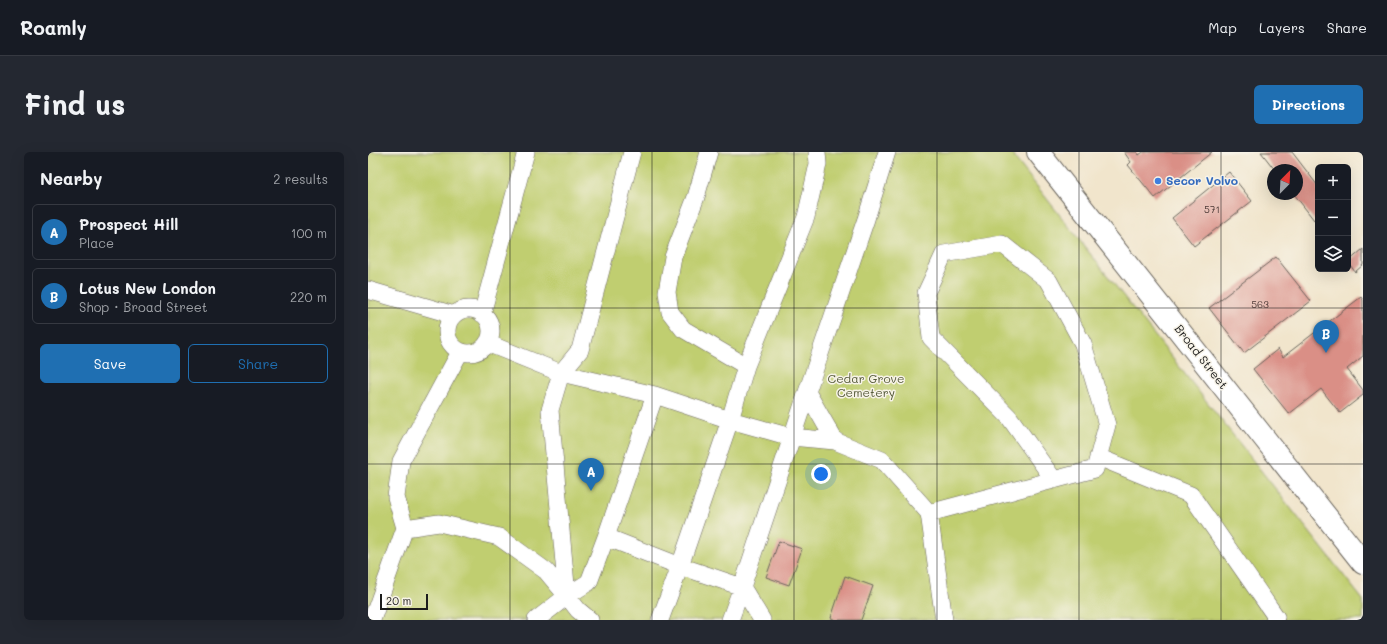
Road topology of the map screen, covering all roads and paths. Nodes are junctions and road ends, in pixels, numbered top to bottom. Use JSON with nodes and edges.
{"nodes":[{"id":1,"x":526,"y":152,"type":"edge"},
{"id":2,"x":632,"y":152,"type":"edge"},
{"id":3,"x":709,"y":152,"type":"edge"},
{"id":4,"x":817,"y":152,"type":"edge"},
{"id":5,"x":887,"y":152,"type":"edge"},
{"id":6,"x":1038,"y":152,"type":"edge"},
{"id":7,"x":368,"y":290,"type":"edge"},
{"id":8,"x":482,"y":314,"type":"junction"},
{"id":9,"x":454,"y":315,"type":"junction"},
{"id":10,"x":487,"y":343,"type":"junction"},
{"id":11,"x":460,"y":352,"type":"junction"},
{"id":12,"x":746,"y":366,"type":"junction"},
{"id":13,"x":561,"y":373,"type":"junction"},
{"id":14,"x":807,"y":392,"type":"junction"},
{"id":15,"x":655,"y":395,"type":"junction"},
{"id":16,"x":730,"y":420,"type":"junction"},
{"id":17,"x":792,"y":437,"type":"junction"},
{"id":18,"x":835,"y":441,"type":"junction"},
{"id":19,"x":1098,"y":457,"type":"junction"},
{"id":20,"x":1054,"y":480,"type":"junction"},
{"id":21,"x":929,"y":513,"type":"junction"},
{"id":22,"x":405,"y":528,"type":"junction"},
{"id":23,"x":606,"y":538,"type":"junction"},
{"id":24,"x":1363,"y":562,"type":"edge"},
{"id":25,"x":680,"y":566,"type":"junction"},
{"id":26,"x":742,"y":587,"type":"junction"},
{"id":27,"x":567,"y":596,"type":"junction"},
{"id":28,"x":372,"y":620,"type":"edge"},
{"id":29,"x":536,"y":620,"type":"edge"},
{"id":30,"x":590,"y":620,"type":"edge"},
{"id":31,"x":660,"y":620,"type":"edge"},
{"id":32,"x":730,"y":620,"type":"edge"},
{"id":33,"x":762,"y":620,"type":"edge"},
{"id":34,"x":944,"y":620,"type":"edge"},
{"id":35,"x":1274,"y":620,"type":"edge"}],
"edges":[{"from":1,"to":8,"type":"lane"},
{"from":2,"to":13,"type":"lane"},
{"from":3,"to":12,"type":"lane"},
{"from":4,"to":12,"type":"lane"},
{"from":5,"to":14,"type":"lane"},
{"from":6,"to":24,"type":"main road","name":"Broad Street"},
{"from":7,"to":9,"type":"lane"},
{"from":8,"to":9,"type":"lane"},
{"from":8,"to":10,"type":"lane"},
{"from":9,"to":11,"type":"lane"},
{"from":10,"to":11,"type":"lane"},
{"from":10,"to":13,"type":"lane"},
{"from":11,"to":22,"type":"lane"},
{"from":12,"to":16,"type":"lane"},
{"from":13,"to":15,"type":"lane"},
{"from":13,"to":27,"type":"lane"},
{"from":14,"to":17,"type":"lane"},
{"from":14,"to":18,"type":"lane"},
{"from":15,"to":16,"type":"lane"},
{"from":15,"to":23,"type":"lane"},
{"from":16,"to":17,"type":"lane"},
{"from":16,"to":25,"type":"lane"},
{"from":17,"to":18,"type":"lane"},
{"from":17,"to":26,"type":"lane"},
{"from":18,"to":21,"type":"lane"},
{"from":19,"to":20,"type":"lane"},
{"from":19,"to":20,"type":"lane"},
{"from":19,"to":35,"type":"lane"},
{"from":20,"to":21,"type":"lane"},
{"from":21,"to":34,"type":"lane"},
{"from":22,"to":27,"type":"lane"},
{"from":22,"to":28,"type":"lane"},
{"from":23,"to":25,"type":"lane"},
{"from":23,"to":27,"type":"lane"},
{"from":25,"to":26,"type":"lane"},
{"from":25,"to":31,"type":"lane"},
{"from":26,"to":32,"type":"lane"},
{"from":26,"to":33,"type":"lane"},
{"from":27,"to":29,"type":"lane"},
{"from":27,"to":30,"type":"lane"}]}
